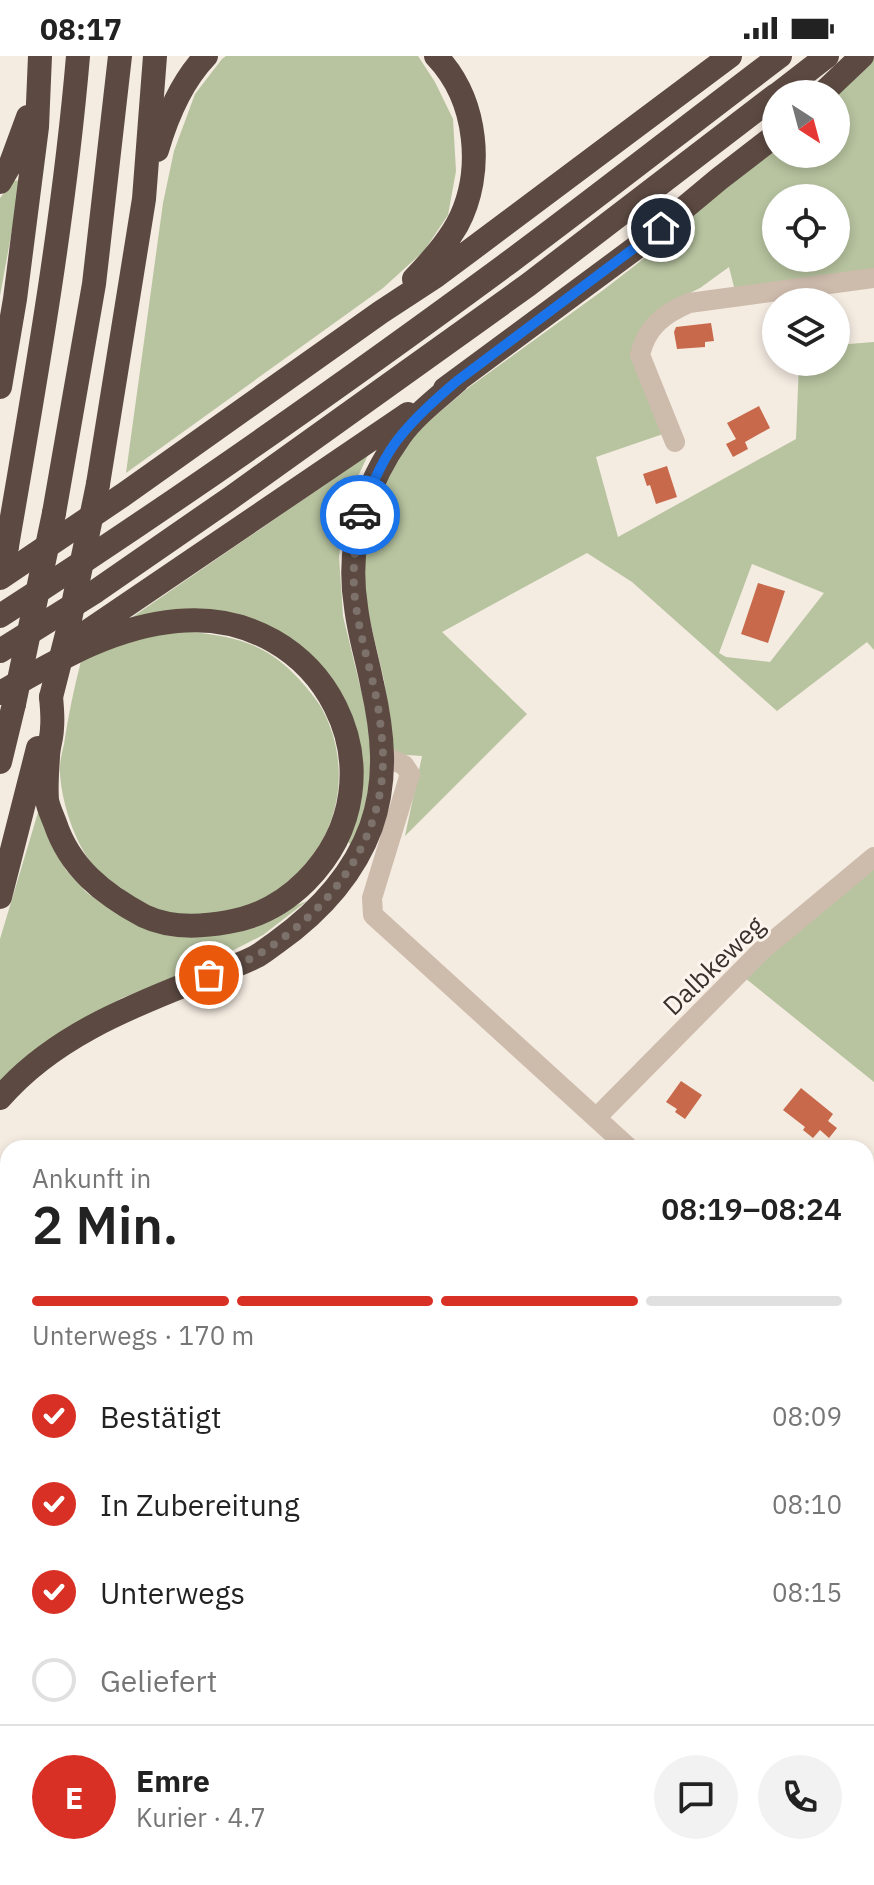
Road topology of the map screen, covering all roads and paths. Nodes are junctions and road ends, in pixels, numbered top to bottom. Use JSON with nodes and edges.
{"nodes":[{"id":1,"x":78,"y":56,"type":"edge"},
{"id":2,"x":120,"y":56,"type":"edge"},
{"id":3,"x":155,"y":56,"type":"edge"},
{"id":4,"x":206,"y":56,"type":"edge"},
{"id":5,"x":436,"y":56,"type":"edge"},
{"id":6,"x":730,"y":56,"type":"edge"},
{"id":7,"x":780,"y":56,"type":"edge"},
{"id":8,"x":827,"y":56,"type":"edge"},
{"id":9,"x":862,"y":56,"type":"edge"},
{"id":10,"x":39,"y":66,"type":"edge"},
{"id":11,"x":796,"y":80,"type":"edge"},
{"id":12,"x":837,"y":80,"type":"edge"},
{"id":13,"x":762,"y":106,"type":"edge"},
{"id":14,"x":762,"y":146,"type":"edge"},
{"id":15,"x":0,"y":182,"type":"edge"},
{"id":16,"x":144,"y":199,"type":"junction"},
{"id":17,"x":874,"y":278,"type":"edge"},
{"id":18,"x":381,"y":312,"type":"junction"},
{"id":19,"x":457,"y":381,"type":"junction"},
{"id":20,"x":0,"y":387,"type":"edge"},
{"id":21,"x":675,"y":442,"type":"dead end"},
{"id":22,"x":4,"y":569,"type":"edge"},
{"id":23,"x":0,"y":616,"type":"edge"},
{"id":24,"x":0,"y":651,"type":"edge"},
{"id":25,"x":5,"y":696,"type":"edge"},
{"id":26,"x":51,"y":697,"type":"junction"},
{"id":27,"x":383,"y":756,"type":"junction"},
{"id":28,"x":0,"y":762,"type":"edge"},
{"id":29,"x":874,"y":857,"type":"edge"},
{"id":30,"x":0,"y":897,"type":"edge"},
{"id":31,"x":0,"y":1098,"type":"edge"},
{"id":32,"x":596,"y":1118,"type":"junction"},
{"id":33,"x":620,"y":1140,"type":"edge"}],
"edges":[{"from":1,"to":22,"type":"highway"},
{"from":2,"to":25,"type":"highway","bridge":true},
{"from":3,"to":16,"type":"highway"},
{"from":4,"to":16,"type":"highway"},
{"from":5,"to":18,"type":"highway"},
{"from":6,"to":18,"type":"highway"},
{"from":7,"to":23,"type":"highway"},
{"from":8,"to":11,"type":"highway"},
{"from":9,"to":12,"type":"highway"},
{"from":10,"to":15,"type":"highway"},
{"from":10,"to":20,"type":"highway"},
{"from":13,"to":24,"type":"highway"},
{"from":14,"to":19,"type":"highway"},
{"from":16,"to":26,"type":"highway","bridge":true},
{"from":17,"to":21,"type":"street"},
{"from":18,"to":22,"type":"highway"},
{"from":19,"to":25,"type":"highway"},
{"from":19,"to":27,"type":"highway"},
{"from":25,"to":26,"type":"highway"},
{"from":25,"to":28,"type":"highway"},
{"from":26,"to":30,"type":"highway"},
{"from":27,"to":31,"type":"highway"},
{"from":27,"to":32,"type":"street"},
{"from":29,"to":32,"type":"street","name":"Dalbkeweg"},
{"from":32,"to":33,"type":"street"}]}
